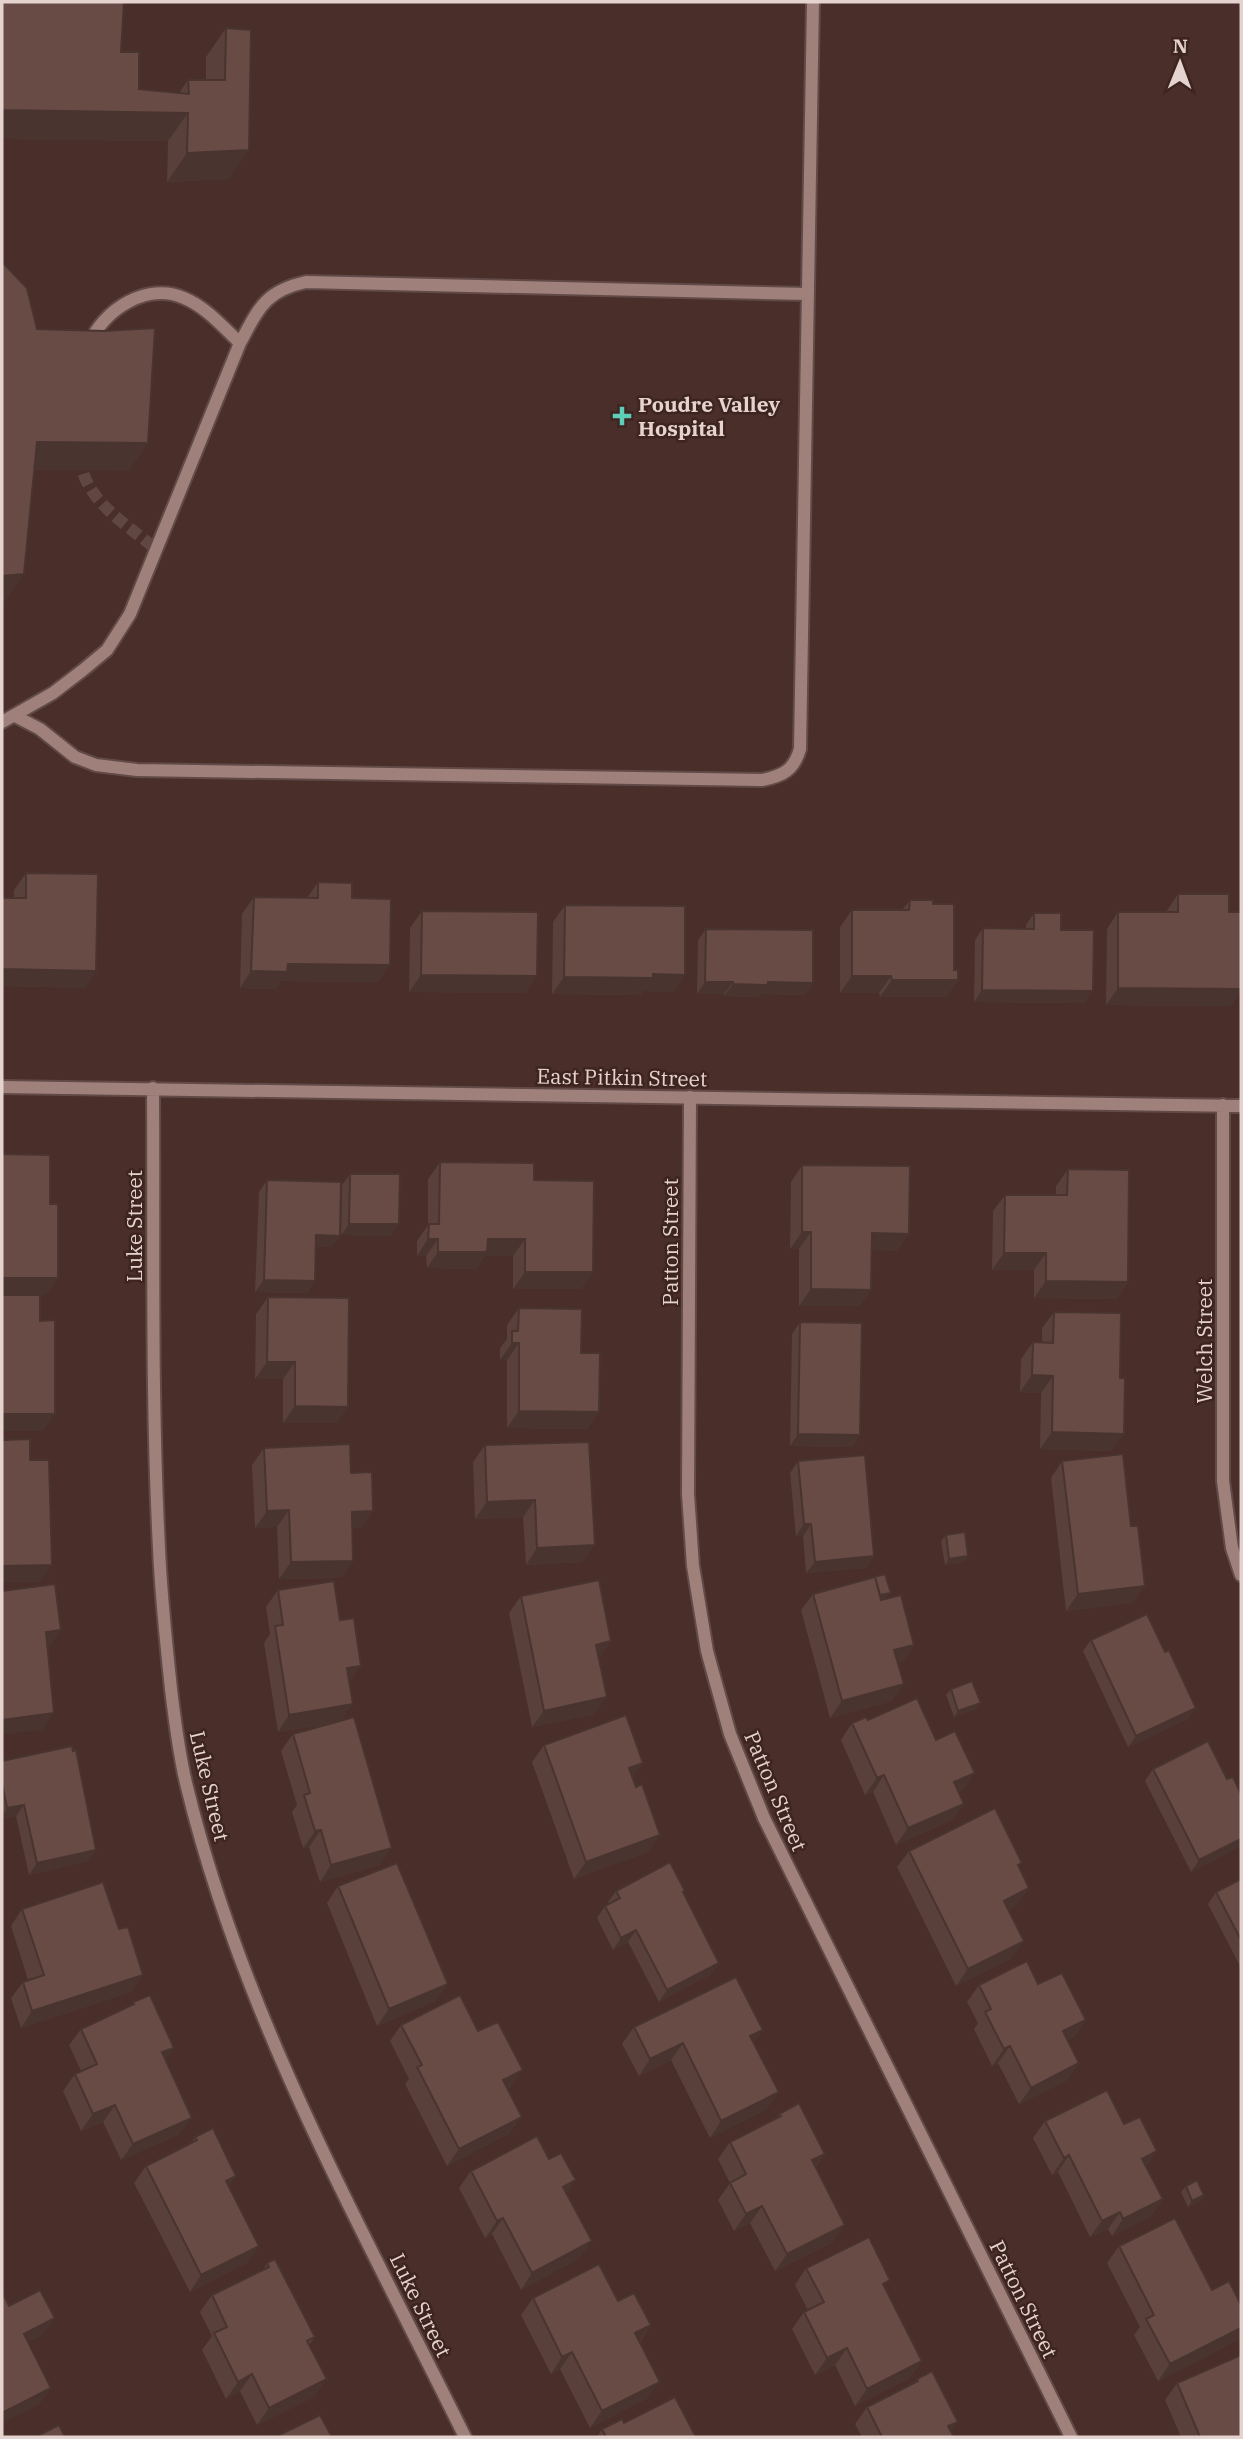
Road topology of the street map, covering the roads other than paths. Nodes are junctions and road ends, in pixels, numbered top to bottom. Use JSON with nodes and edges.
{"nodes":[{"id":1,"x":813,"y":2,"type":"edge"},
{"id":2,"x":808,"y":294,"type":"junction"},
{"id":3,"x":240,"y":343,"type":"junction"},
{"id":4,"x":84,"y":359,"type":"edge"},
{"id":5,"x":15,"y":716,"type":"junction"},
{"id":6,"x":2,"y":723,"type":"edge"},
{"id":7,"x":2,"y":1087,"type":"edge"},
{"id":8,"x":153,"y":1088,"type":"junction"},
{"id":9,"x":690,"y":1097,"type":"junction"},
{"id":10,"x":1223,"y":1105,"type":"junction"},
{"id":11,"x":1241,"y":1106,"type":"edge"},
{"id":12,"x":1241,"y":1575,"type":"edge"},
{"id":13,"x":465,"y":2437,"type":"edge"},
{"id":14,"x":1071,"y":2437,"type":"edge"}],
"edges":[{"from":1,"to":2,"type":"street"},
{"from":2,"to":3,"type":"street"},
{"from":2,"to":5,"type":"street"},
{"from":3,"to":4,"type":"street"},
{"from":3,"to":5,"type":"street"},
{"from":5,"to":6,"type":"street"},
{"from":7,"to":8,"type":"street","name":"East Pitkin Street"},
{"from":8,"to":9,"type":"street","name":"East Pitkin Street"},
{"from":8,"to":13,"type":"street","name":"Luke Street"},
{"from":9,"to":10,"type":"street","name":"East Pitkin Street"},
{"from":9,"to":14,"type":"street","name":"Patton Street"},
{"from":10,"to":11,"type":"street","name":"East Pitkin Street"},
{"from":10,"to":12,"type":"street","name":"Welch Street"}]}
